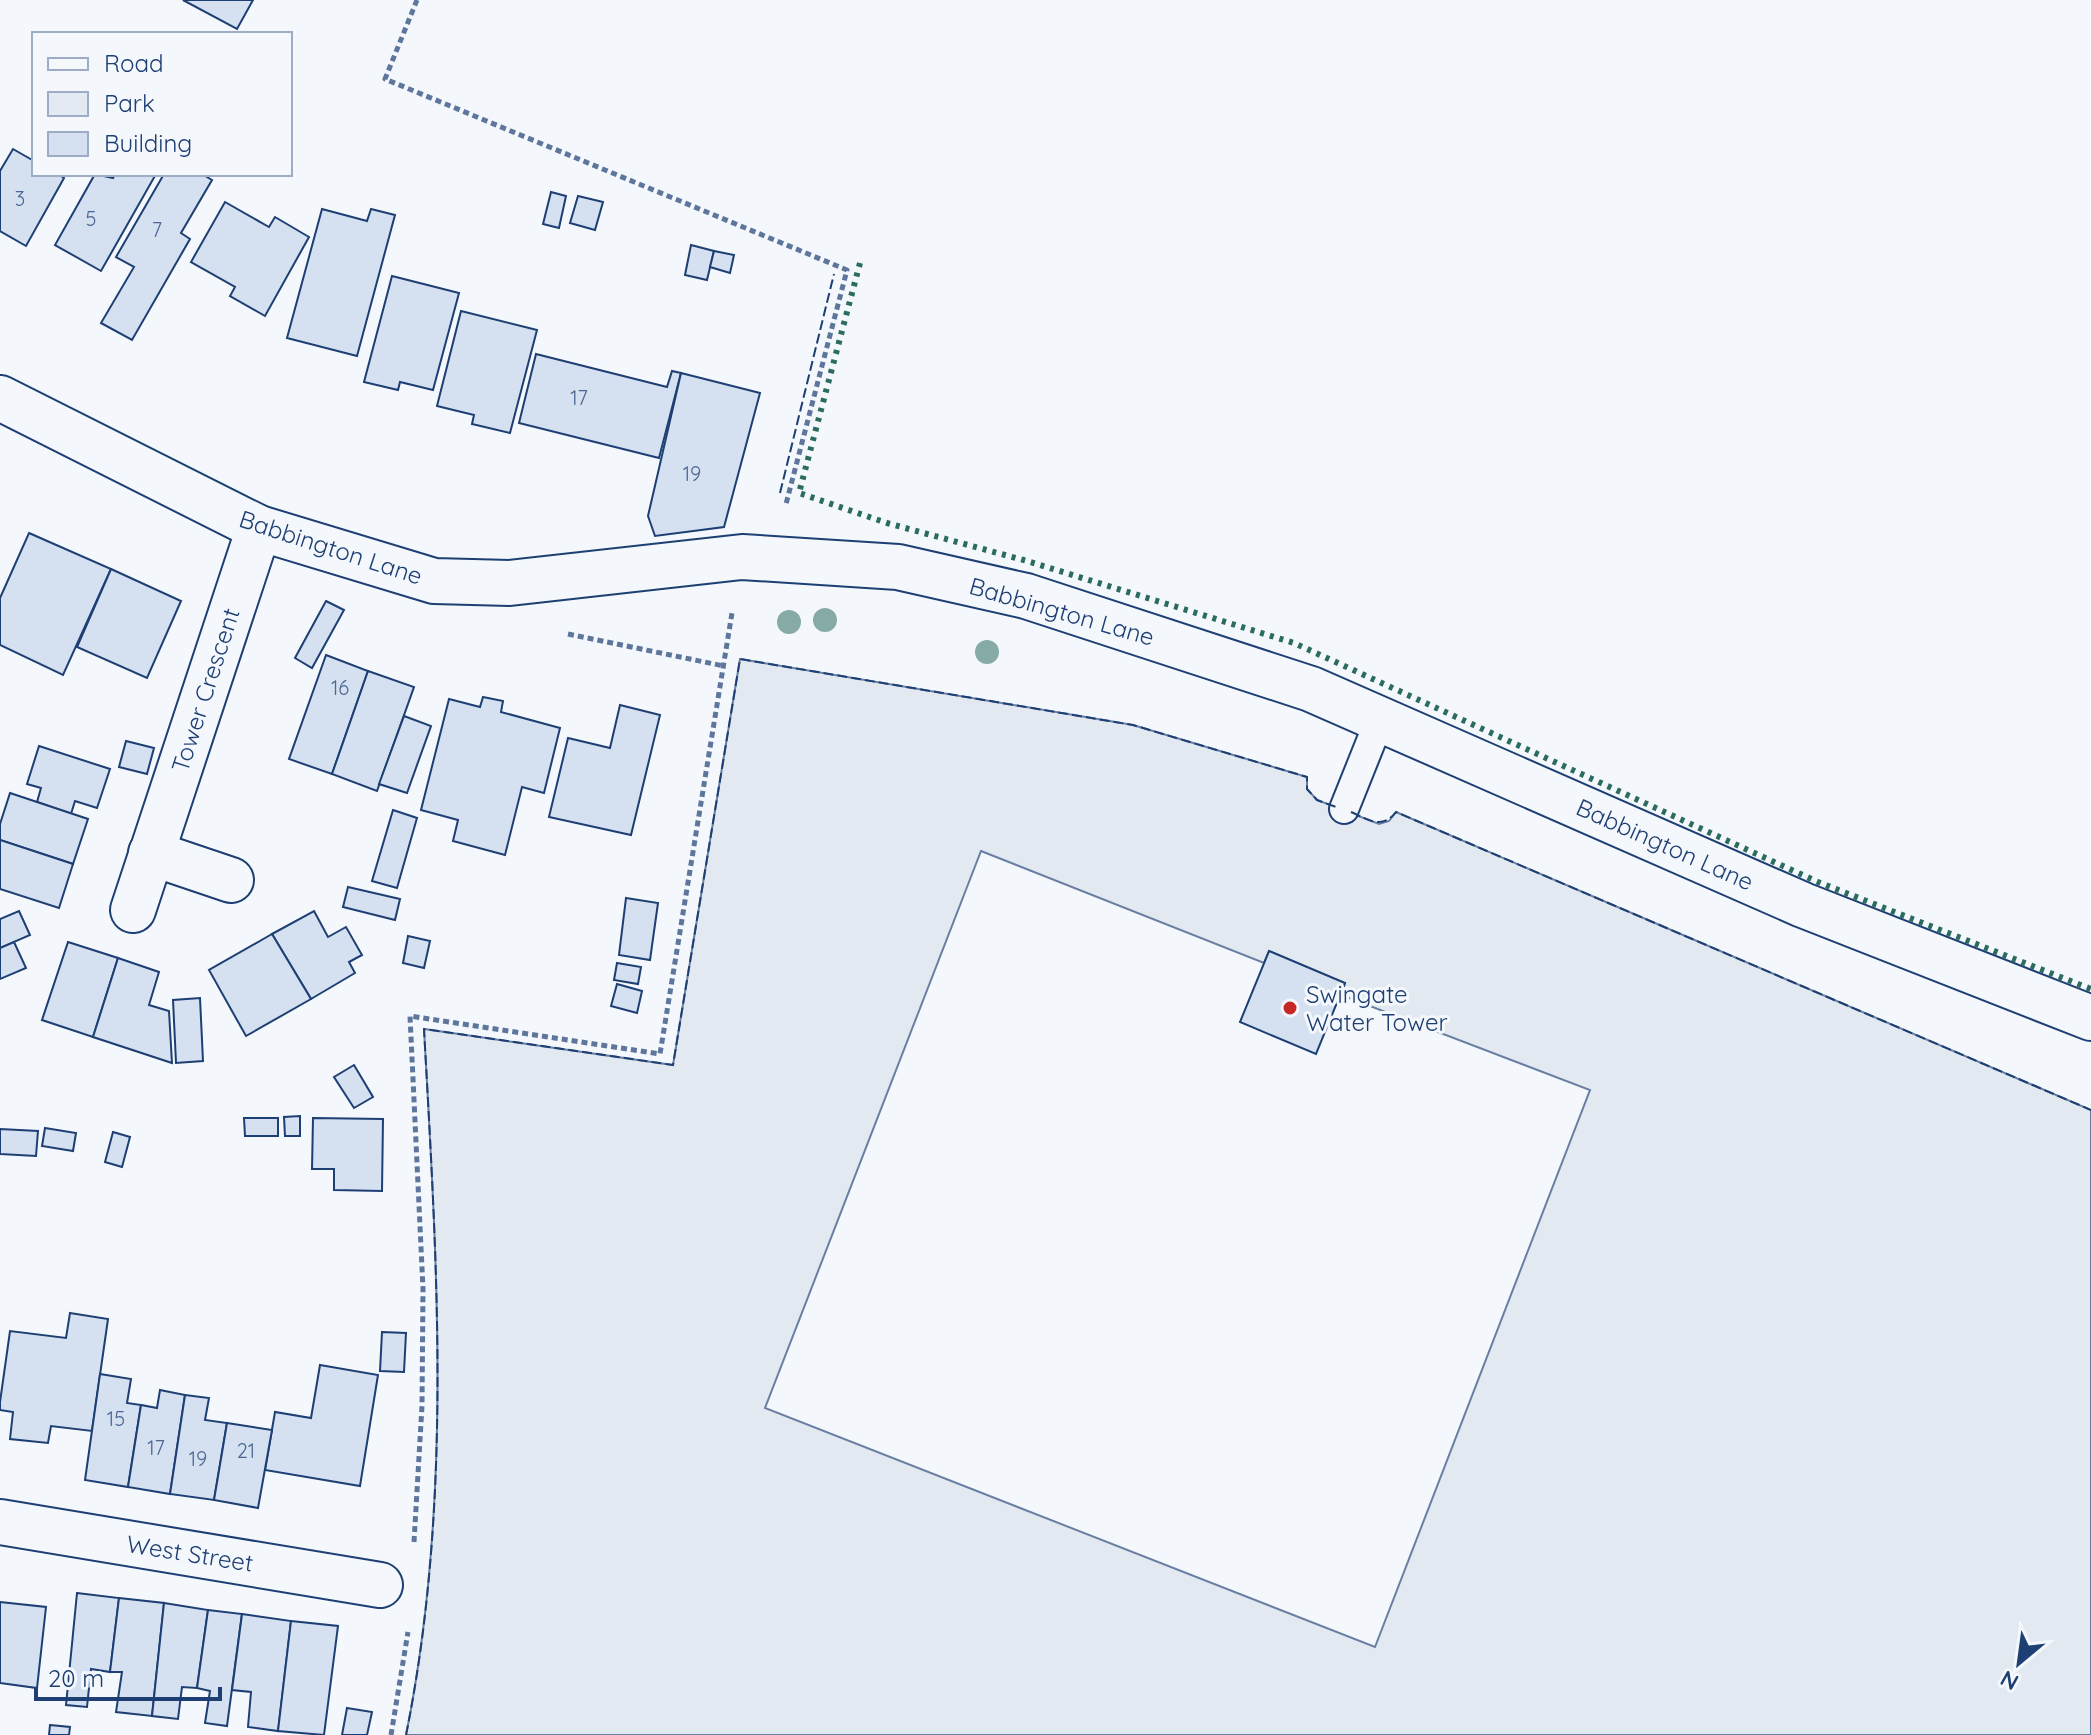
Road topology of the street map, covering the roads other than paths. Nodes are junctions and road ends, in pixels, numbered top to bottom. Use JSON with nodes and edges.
{"nodes":[{"id":1,"x":0,"y":398,"type":"edge"},
{"id":2,"x":259,"y":528,"type":"junction"},
{"id":3,"x":1380,"y":719,"type":"junction"},
{"id":4,"x":1344,"y":809,"type":"dead end"},
{"id":5,"x":151,"y":853,"type":"junction"},
{"id":6,"x":231,"y":880,"type":"dead end"},
{"id":7,"x":133,"y":910,"type":"dead end"},
{"id":8,"x":2091,"y":1018,"type":"edge"},
{"id":9,"x":0,"y":1522,"type":"edge"},
{"id":10,"x":380,"y":1585,"type":"dead end"}],
"edges":[{"from":1,"to":2,"type":"street","name":"Babbington Lane"},
{"from":2,"to":3,"type":"street","name":"Babbington Lane"},
{"from":2,"to":5,"type":"street","name":"Tower Crescent"},
{"from":3,"to":4,"type":"lane"},
{"from":3,"to":8,"type":"street","name":"Babbington Lane"},
{"from":5,"to":6,"type":"street"},
{"from":5,"to":7,"type":"street","name":"Tower Crescent"},
{"from":9,"to":10,"type":"street","name":"West Street"}]}
